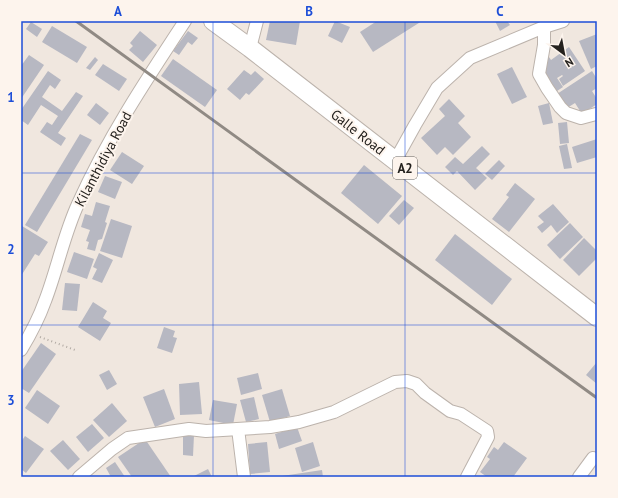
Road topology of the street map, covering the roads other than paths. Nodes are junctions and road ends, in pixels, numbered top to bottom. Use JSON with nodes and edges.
{"nodes":[{"id":1,"x":184,"y":21,"type":"edge"},
{"id":2,"x":213,"y":21,"type":"edge"},
{"id":3,"x":258,"y":21,"type":"edge"},
{"id":4,"x":563,"y":21,"type":"edge"},
{"id":5,"x":544,"y":27,"type":"junction"},
{"id":6,"x":250,"y":48,"type":"junction"},
{"id":7,"x":596,"y":114,"type":"edge"},
{"id":8,"x":395,"y":161,"type":"junction"},
{"id":9,"x":597,"y":317,"type":"edge"},
{"id":10,"x":21,"y":350,"type":"edge"},
{"id":11,"x":238,"y":430,"type":"junction"},
{"id":12,"x":593,"y":458,"type":"dead end"},
{"id":13,"x":79,"y":477,"type":"edge"},
{"id":14,"x":244,"y":477,"type":"edge"},
{"id":15,"x":467,"y":477,"type":"edge"},
{"id":16,"x":579,"y":477,"type":"edge"}],
"edges":[{"from":1,"to":10,"type":"street","name":"Kilanthidiya Road"},
{"from":2,"to":6,"type":"highway","name":"Galle Road","number":"A2"},
{"from":3,"to":6,"type":"street"},
{"from":4,"to":5,"type":"street"},
{"from":5,"to":7,"type":"street"},
{"from":5,"to":8,"type":"street"},
{"from":6,"to":8,"type":"highway","name":"Galle Road","number":"A2"},
{"from":8,"to":9,"type":"highway","name":"Galle Road","number":"A2"},
{"from":11,"to":13,"type":"street"},
{"from":11,"to":14,"type":"street"},
{"from":11,"to":15,"type":"street"},
{"from":12,"to":16,"type":"street"}]}
